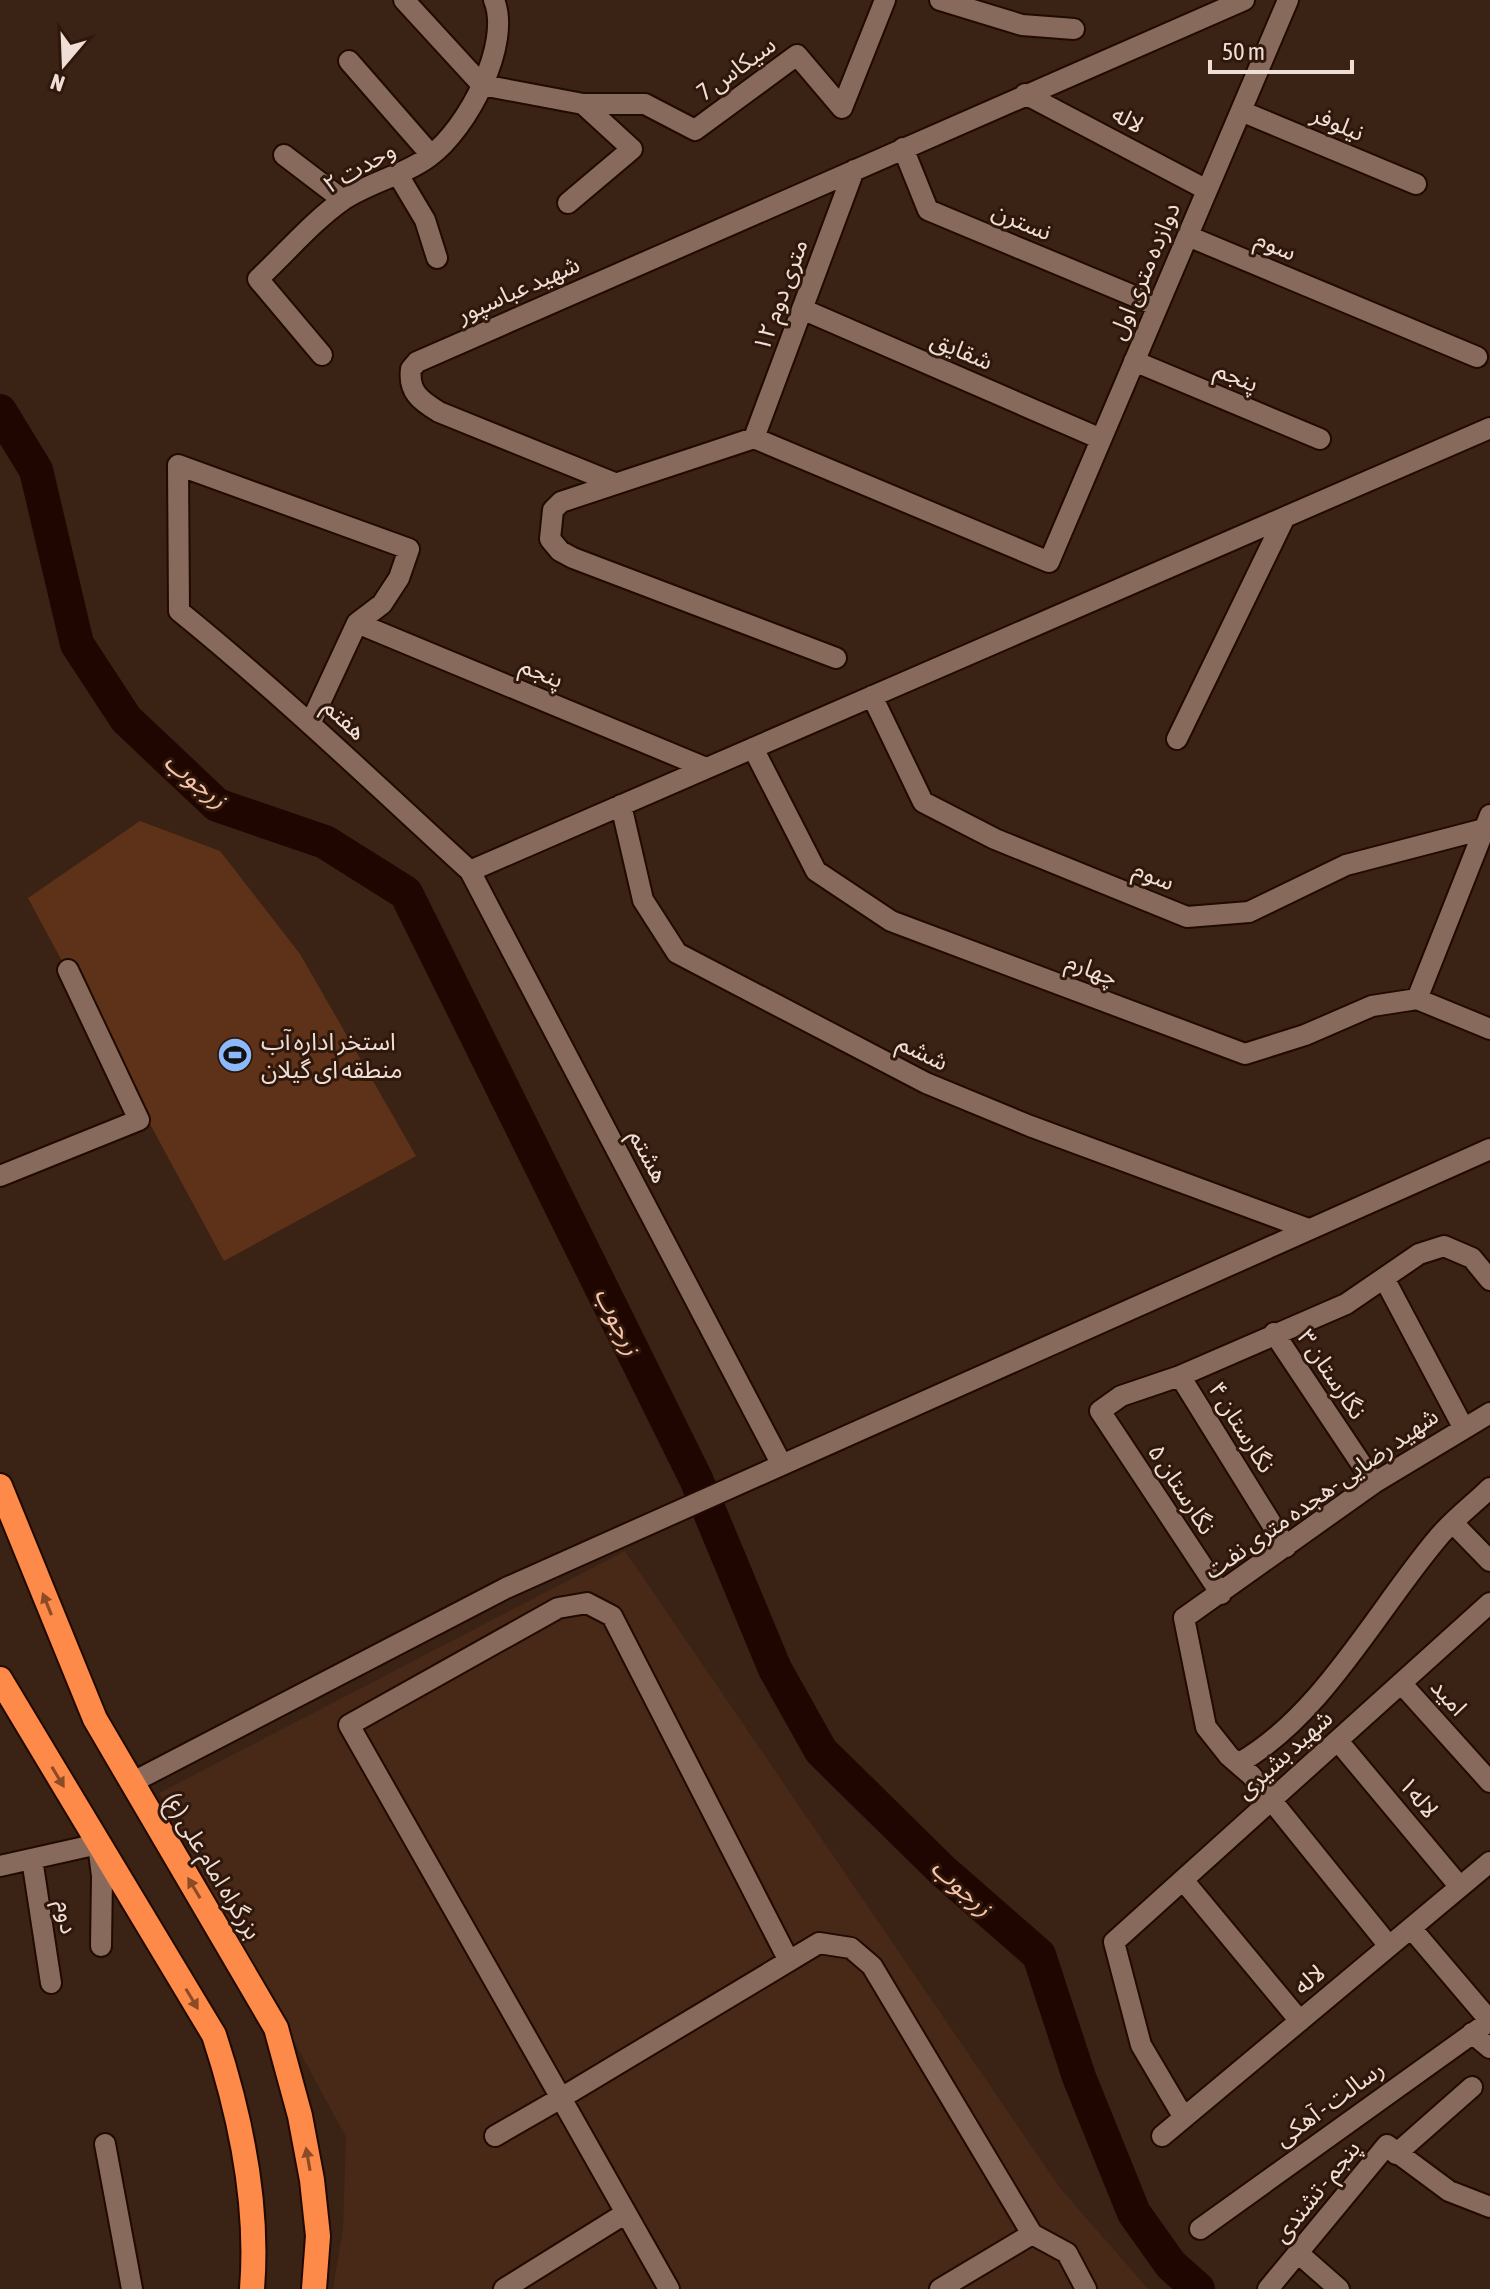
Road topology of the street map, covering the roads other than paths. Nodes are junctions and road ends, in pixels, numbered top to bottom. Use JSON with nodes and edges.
{"nodes":[{"id":1,"x":404,"y":0,"type":"edge"},
{"id":2,"x":494,"y":0,"type":"edge"},
{"id":3,"x":885,"y":0,"type":"edge"},
{"id":4,"x":940,"y":0,"type":"edge"},
{"id":5,"x":1244,"y":0,"type":"edge"},
{"id":6,"x":1288,"y":0,"type":"edge"},
{"id":7,"x":1074,"y":29,"type":"dead end"},
{"id":8,"x":349,"y":61,"type":"dead end"},
{"id":9,"x":482,"y":85,"type":"junction"},
{"id":10,"x":1025,"y":94,"type":"junction"},
{"id":11,"x":583,"y":104,"type":"junction"},
{"id":12,"x":1241,"y":111,"type":"junction"},
{"id":13,"x":903,"y":148,"type":"junction"},
{"id":14,"x":284,"y":155,"type":"dead end"},
{"id":15,"x":431,"y":155,"type":"junction"},
{"id":16,"x":854,"y":170,"type":"junction"},
{"id":17,"x":397,"y":173,"type":"junction"},
{"id":18,"x":1416,"y":184,"type":"dead end"},
{"id":19,"x":1207,"y":190,"type":"junction"},
{"id":20,"x":343,"y":200,"type":"junction"},
{"id":21,"x":568,"y":203,"type":"dead end"},
{"id":22,"x":1188,"y":236,"type":"junction"},
{"id":23,"x":437,"y":258,"type":"dead end"},
{"id":24,"x":1158,"y":306,"type":"junction"},
{"id":25,"x":802,"y":309,"type":"junction"},
{"id":26,"x":322,"y":355,"type":"dead end"},
{"id":27,"x":1477,"y":357,"type":"dead end"},
{"id":28,"x":1134,"y":361,"type":"junction"},
{"id":29,"x":1490,"y":428,"type":"edge"},
{"id":30,"x":754,"y":438,"type":"junction"},
{"id":31,"x":1101,"y":439,"type":"junction"},
{"id":32,"x":1320,"y":439,"type":"dead end"},
{"id":33,"x":612,"y":482,"type":"junction"},
{"id":34,"x":1285,"y":517,"type":"junction"},
{"id":35,"x":357,"y":623,"type":"junction"},
{"id":36,"x":836,"y":658,"type":"dead end"},
{"id":37,"x":872,"y":696,"type":"junction"},
{"id":38,"x":311,"y":722,"type":"junction"},
{"id":39,"x":1177,"y":739,"type":"dead end"},
{"id":40,"x":753,"y":748,"type":"junction"},
{"id":41,"x":706,"y":768,"type":"junction"},
{"id":42,"x":621,"y":805,"type":"junction"},
{"id":43,"x":1487,"y":822,"type":"edge"},
{"id":44,"x":470,"y":871,"type":"junction"},
{"id":45,"x":68,"y":970,"type":"dead end"},
{"id":46,"x":1417,"y":999,"type":"junction"},
{"id":47,"x":1490,"y":1029,"type":"edge"},
{"id":48,"x":1490,"y":1149,"type":"edge"},
{"id":49,"x":0,"y":1176,"type":"edge"},
{"id":50,"x":1308,"y":1229,"type":"junction"},
{"id":51,"x":1385,"y":1280,"type":"junction"},
{"id":52,"x":1490,"y":1280,"type":"edge"},
{"id":53,"x":1274,"y":1333,"type":"junction"},
{"id":54,"x":1180,"y":1376,"type":"junction"},
{"id":55,"x":1490,"y":1413,"type":"edge"},
{"id":56,"x":1463,"y":1427,"type":"junction"},
{"id":57,"x":776,"y":1468,"type":"junction"},
{"id":58,"x":1374,"y":1483,"type":"junction"},
{"id":59,"x":0,"y":1486,"type":"edge"},
{"id":60,"x":1490,"y":1488,"type":"edge"},
{"id":61,"x":1453,"y":1523,"type":"junction"},
{"id":62,"x":1286,"y":1547,"type":"junction"},
{"id":63,"x":1490,"y":1561,"type":"edge"},
{"id":64,"x":1221,"y":1594,"type":"junction"},
{"id":65,"x":1490,"y":1603,"type":"edge"},
{"id":66,"x":0,"y":1679,"type":"edge"},
{"id":67,"x":1401,"y":1683,"type":"junction"},
{"id":68,"x":1338,"y":1741,"type":"junction"},
{"id":69,"x":1239,"y":1763,"type":"junction"},
{"id":70,"x":1490,"y":1782,"type":"edge"},
{"id":71,"x":131,"y":1783,"type":"junction"},
{"id":72,"x":1270,"y":1802,"type":"junction"},
{"id":73,"x":98,"y":1844,"type":"junction"},
{"id":74,"x":32,"y":1859,"type":"junction"},
{"id":75,"x":1490,"y":1862,"type":"edge"},
{"id":76,"x":0,"y":1866,"type":"edge"},
{"id":77,"x":1183,"y":1880,"type":"junction"},
{"id":78,"x":1460,"y":1887,"type":"junction"},
{"id":79,"x":1411,"y":1928,"type":"junction"},
{"id":80,"x":101,"y":1946,"type":"dead end"},
{"id":81,"x":1389,"y":1946,"type":"junction"},
{"id":82,"x":789,"y":1961,"type":"junction"},
{"id":83,"x":51,"y":1983,"type":"dead end"},
{"id":84,"x":1300,"y":2021,"type":"junction"},
{"id":85,"x":1490,"y":2021,"type":"edge"},
{"id":86,"x":1472,"y":2033,"type":"junction"},
{"id":87,"x":1490,"y":2048,"type":"edge"},
{"id":88,"x":1472,"y":2087,"type":"dead end"},
{"id":89,"x":561,"y":2098,"type":"junction"},
{"id":90,"x":1184,"y":2118,"type":"junction"},
{"id":91,"x":495,"y":2136,"type":"dead end"},
{"id":92,"x":1162,"y":2136,"type":"dead end"},
{"id":93,"x":105,"y":2144,"type":"dead end"},
{"id":94,"x":1396,"y":2154,"type":"junction"},
{"id":95,"x":1490,"y":2207,"type":"edge"},
{"id":96,"x":626,"y":2213,"type":"junction"},
{"id":97,"x":1200,"y":2229,"type":"dead end"},
{"id":98,"x":1032,"y":2234,"type":"junction"},
{"id":99,"x":1298,"y":2253,"type":"junction"},
{"id":100,"x":132,"y":2289,"type":"edge"},
{"id":101,"x":252,"y":2289,"type":"edge"},
{"id":102,"x":314,"y":2289,"type":"edge"},
{"id":103,"x":504,"y":2289,"type":"edge"},
{"id":104,"x":669,"y":2289,"type":"edge"},
{"id":105,"x":940,"y":2289,"type":"edge"},
{"id":106,"x":1086,"y":2289,"type":"edge"},
{"id":107,"x":1268,"y":2289,"type":"edge"},
{"id":108,"x":1339,"y":2289,"type":"edge"}],
"edges":[{"from":1,"to":9,"type":"street"},
{"from":2,"to":9,"type":"street","name":"وحدت ۲"},
{"from":3,"to":11,"type":"street","name":"سیکاس 7"},
{"from":4,"to":7,"type":"street"},
{"from":5,"to":10,"type":"street","name":"شهید عباسپور"},
{"from":6,"to":12,"type":"street","name":"دوازده متری اول"},
{"from":8,"to":15,"type":"street"},
{"from":9,"to":11,"type":"street","name":"سیکاس 7"},
{"from":9,"to":15,"type":"street","name":"وحدت ۲"},
{"from":10,"to":13,"type":"street","name":"شهید عباسپور"},
{"from":10,"to":19,"type":"street","name":"لاله"},
{"from":11,"to":21,"type":"street"},
{"from":12,"to":18,"type":"street","name":"نیلوفر"},
{"from":12,"to":19,"type":"street","name":"دوازده متری اول"},
{"from":13,"to":16,"type":"street","name":"شهید عباسپور"},
{"from":13,"to":24,"type":"street","name":"نسترن"},
{"from":14,"to":20,"type":"street"},
{"from":15,"to":17,"type":"street","name":"وحدت ۲"},
{"from":16,"to":25,"type":"street","name":"۱۲ متری دوم"},
{"from":16,"to":33,"type":"street","name":"شهید عباسپور"},
{"from":17,"to":20,"type":"street","name":"وحدت ۲"},
{"from":17,"to":23,"type":"street"},
{"from":19,"to":22,"type":"street","name":"دوازده متری اول"},
{"from":20,"to":26,"type":"street","name":"وحدت ۲"},
{"from":22,"to":24,"type":"street","name":"دوازده متری اول"},
{"from":22,"to":27,"type":"street","name":"سوم"},
{"from":24,"to":28,"type":"street","name":"دوازده متری اول"},
{"from":25,"to":30,"type":"street","name":"۱۲ متری دوم"},
{"from":25,"to":31,"type":"street","name":"شقایق"},
{"from":28,"to":31,"type":"street","name":"دوازده متری اول"},
{"from":28,"to":32,"type":"street","name":"پنجم"},
{"from":29,"to":34,"type":"street"},
{"from":30,"to":31,"type":"street","name":"دوازده متری اول"},
{"from":30,"to":33,"type":"street"},
{"from":33,"to":36,"type":"street"},
{"from":34,"to":37,"type":"street"},
{"from":34,"to":39,"type":"street"},
{"from":35,"to":38,"type":"street"},
{"from":35,"to":38,"type":"street","name":"هفتم"},
{"from":35,"to":41,"type":"street","name":"پنجم"},
{"from":37,"to":40,"type":"street"},
{"from":37,"to":43,"type":"street","name":"سوم"},
{"from":38,"to":44,"type":"street","name":"هفتم"},
{"from":40,"to":41,"type":"street"},
{"from":40,"to":46,"type":"street","name":"چهارم"},
{"from":41,"to":42,"type":"street"},
{"from":42,"to":44,"type":"street"},
{"from":42,"to":50,"type":"street","name":"ششم"},
{"from":43,"to":46,"type":"street"},
{"from":44,"to":57,"type":"street","name":"هشتم"},
{"from":45,"to":49,"type":"street"},
{"from":46,"to":47,"type":"street"},
{"from":48,"to":50,"type":"street"},
{"from":50,"to":57,"type":"street"},
{"from":51,"to":52,"type":"street"},
{"from":51,"to":53,"type":"street"},
{"from":51,"to":56,"type":"street"},
{"from":53,"to":54,"type":"street"},
{"from":53,"to":58,"type":"street","name":"نگارستان ۳"},
{"from":54,"to":62,"type":"street","name":"نگارستان ۴"},
{"from":54,"to":64,"type":"street","name":"نگارستان ۵"},
{"from":55,"to":56,"type":"street","name":"شهید رضایی -هجده متری نفت"},
{"from":56,"to":58,"type":"street","name":"شهید رضایی -هجده متری نفت"},
{"from":57,"to":71,"type":"street"},
{"from":58,"to":62,"type":"street","name":"شهید رضایی -هجده متری نفت"},
{"from":71,"to":59,"type":"highway","name":"بزرگراه امام علی (ع)","one_way":true},
{"from":60,"to":61,"type":"street"},
{"from":61,"to":63,"type":"street"},
{"from":61,"to":69,"type":"street"},
{"from":62,"to":64,"type":"street","name":"شهید رضایی -هجده متری نفت"},
{"from":64,"to":69,"type":"street","name":"شهید رضایی -هجده متری نفت"},
{"from":65,"to":67,"type":"street","name":"شهید بشیری"},
{"from":66,"to":73,"type":"highway","one_way":true},
{"from":67,"to":68,"type":"street","name":"شهید بشیری"},
{"from":67,"to":70,"type":"street","name":"امید"},
{"from":68,"to":72,"type":"street","name":"شهید بشیری"},
{"from":68,"to":78,"type":"street","name":"لاله۱"},
{"from":69,"to":72,"type":"street"},
{"from":102,"to":71,"type":"highway","name":"بزرگراه امام علی (ع)","one_way":true},
{"from":72,"to":77,"type":"street","name":"شهید بشیری"},
{"from":72,"to":81,"type":"street"},
{"from":73,"to":74,"type":"street"},
{"from":73,"to":80,"type":"street"},
{"from":73,"to":101,"type":"highway","one_way":true},
{"from":74,"to":76,"type":"street"},
{"from":74,"to":83,"type":"street","name":"دوم"},
{"from":75,"to":78,"type":"street","name":"لاله"},
{"from":77,"to":84,"type":"street"},
{"from":77,"to":90,"type":"street","name":"شهید بشیری"},
{"from":78,"to":79,"type":"street","name":"لاله"},
{"from":79,"to":81,"type":"street","name":"لاله"},
{"from":79,"to":85,"type":"street"},
{"from":81,"to":84,"type":"street","name":"لاله"},
{"from":82,"to":89,"type":"street"},
{"from":82,"to":89,"type":"street"},
{"from":82,"to":98,"type":"street"},
{"from":84,"to":90,"type":"street","name":"لاله"},
{"from":85,"to":86,"type":"street","name":"رسالت - آهکی"},
{"from":86,"to":87,"type":"street"},
{"from":86,"to":97,"type":"street","name":"رسالت - آهکی"},
{"from":88,"to":94,"type":"street"},
{"from":89,"to":91,"type":"street"},
{"from":89,"to":96,"type":"street"},
{"from":90,"to":92,"type":"street","name":"لاله"},
{"from":93,"to":100,"type":"street"},
{"from":94,"to":95,"type":"street","name":"پنجم - تشندی"},
{"from":94,"to":99,"type":"street","name":"پنجم - تشندی"},
{"from":96,"to":103,"type":"street"},
{"from":96,"to":104,"type":"street"},
{"from":98,"to":105,"type":"street"},
{"from":98,"to":106,"type":"street"},
{"from":99,"to":107,"type":"street","name":"پنجم - تشندی"},
{"from":99,"to":108,"type":"street"}]}
